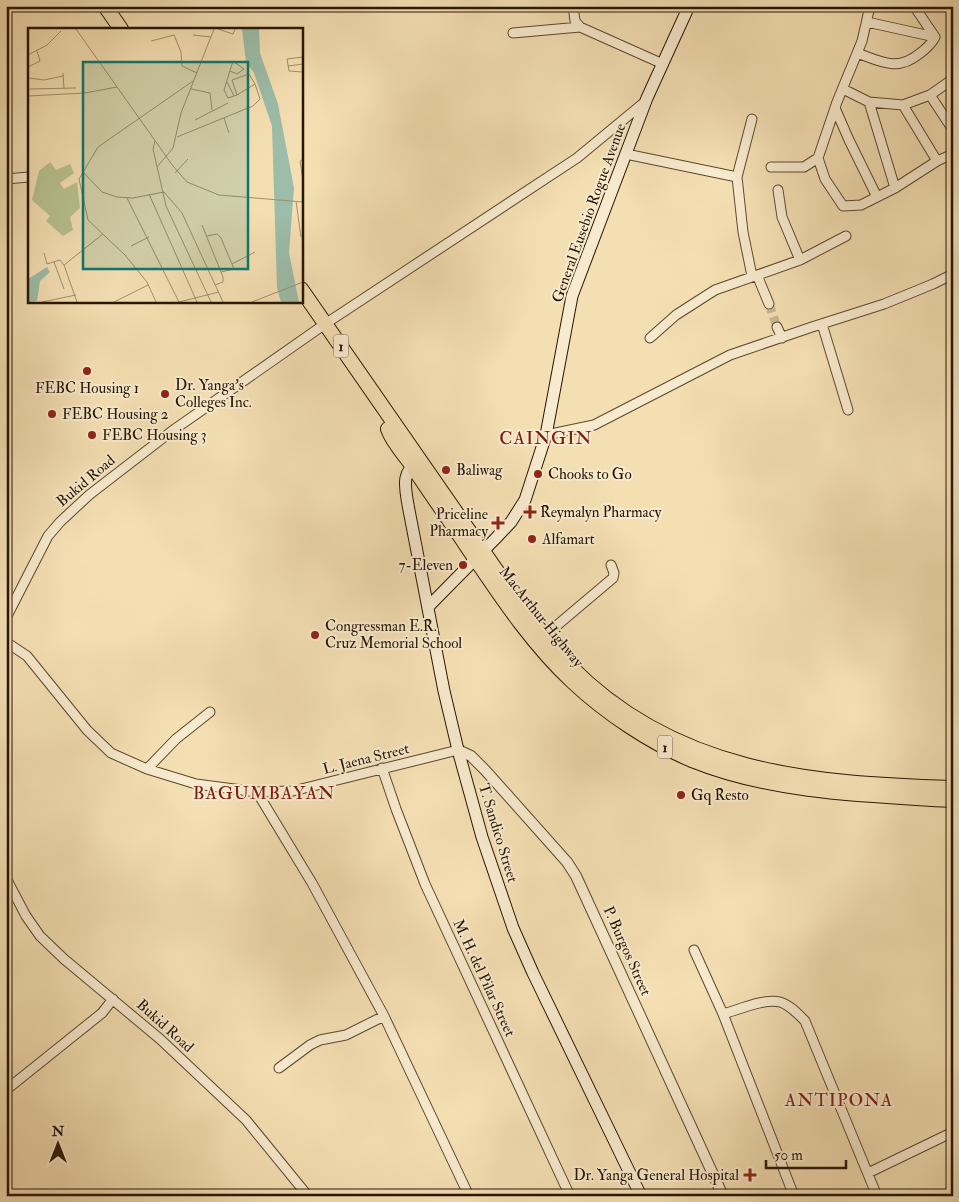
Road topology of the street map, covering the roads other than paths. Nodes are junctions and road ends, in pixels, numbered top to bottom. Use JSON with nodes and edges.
{"nodes":[{"id":1,"x":105,"y":6,"type":"edge"},
{"id":2,"x":574,"y":6,"type":"edge"},
{"id":3,"x":689,"y":6,"type":"edge"},
{"id":4,"x":870,"y":6,"type":"edge"},
{"id":5,"x":914,"y":6,"type":"edge"},
{"id":6,"x":866,"y":22,"type":"junction"},
{"id":7,"x":580,"y":27,"type":"junction"},
{"id":8,"x":120,"y":28,"type":"edge"},
{"id":9,"x":514,"y":33,"type":"dead end"},
{"id":10,"x":935,"y":37,"type":"junction"},
{"id":11,"x":857,"y":52,"type":"junction"},
{"id":12,"x":663,"y":64,"type":"junction"},
{"id":13,"x":953,"y":79,"type":"edge"},
{"id":14,"x":843,"y":88,"type":"junction"},
{"id":15,"x":930,"y":95,"type":"junction"},
{"id":16,"x":646,"y":101,"type":"junction"},
{"id":17,"x":869,"y":102,"type":"junction"},
{"id":18,"x":903,"y":104,"type":"junction"},
{"id":19,"x":836,"y":108,"type":"junction"},
{"id":20,"x":752,"y":119,"type":"dead end"},
{"id":21,"x":953,"y":130,"type":"edge"},
{"id":22,"x":626,"y":154,"type":"junction"},
{"id":23,"x":953,"y":154,"type":"edge"},
{"id":24,"x":818,"y":158,"type":"junction"},
{"id":25,"x":937,"y":161,"type":"junction"},
{"id":26,"x":771,"y":168,"type":"dead end"},
{"id":27,"x":28,"y":177,"type":"edge"},
{"id":28,"x":738,"y":177,"type":"junction"},
{"id":29,"x":6,"y":179,"type":"edge"},
{"id":30,"x":895,"y":188,"type":"junction"},
{"id":31,"x":778,"y":190,"type":"dead end"},
{"id":32,"x":877,"y":197,"type":"junction"},
{"id":33,"x":846,"y":236,"type":"dead end"},
{"id":34,"x":800,"y":260,"type":"junction"},
{"id":35,"x":953,"y":274,"type":"edge"},
{"id":36,"x":755,"y":276,"type":"junction"},
{"id":37,"x":302,"y":291,"type":"edge"},
{"id":38,"x":768,"y":304,"type":"tunnel mouth"},
{"id":39,"x":822,"y":324,"type":"junction"},
{"id":40,"x":322,"y":326,"type":"junction"},
{"id":41,"x":777,"y":327,"type":"tunnel mouth"},
{"id":42,"x":650,"y":338,"type":"dead end"},
{"id":43,"x":782,"y":338,"type":"junction"},
{"id":44,"x":848,"y":410,"type":"dead end"},
{"id":45,"x":546,"y":435,"type":"junction"},
{"id":46,"x":416,"y":462,"type":"junction"},
{"id":47,"x":480,"y":555,"type":"junction"},
{"id":48,"x":611,"y":565,"type":"dead end"},
{"id":49,"x":428,"y":607,"type":"junction"},
{"id":50,"x":6,"y":618,"type":"edge"},
{"id":51,"x":540,"y":639,"type":"junction"},
{"id":52,"x":6,"y":642,"type":"edge"},
{"id":53,"x":210,"y":712,"type":"dead end"},
{"id":54,"x":458,"y":750,"type":"junction"},
{"id":55,"x":382,"y":768,"type":"junction"},
{"id":56,"x":147,"y":769,"type":"junction"},
{"id":57,"x":953,"y":788,"type":"edge"},
{"id":58,"x":257,"y":792,"type":"junction"},
{"id":59,"x":953,"y":800,"type":"edge"},
{"id":60,"x":6,"y":878,"type":"edge"},
{"id":61,"x":694,"y":950,"type":"dead end"},
{"id":62,"x":113,"y":999,"type":"junction"},
{"id":63,"x":724,"y":1014,"type":"junction"},
{"id":64,"x":384,"y":1016,"type":"junction"},
{"id":65,"x":279,"y":1068,"type":"dead end"},
{"id":66,"x":6,"y":1090,"type":"edge"},
{"id":67,"x":953,"y":1132,"type":"edge"},
{"id":68,"x":868,"y":1173,"type":"junction"},
{"id":69,"x":308,"y":1196,"type":"edge"},
{"id":70,"x":469,"y":1196,"type":"edge"},
{"id":71,"x":570,"y":1196,"type":"edge"},
{"id":72,"x":641,"y":1196,"type":"edge"},
{"id":73,"x":723,"y":1196,"type":"edge"},
{"id":74,"x":794,"y":1196,"type":"edge"},
{"id":75,"x":877,"y":1196,"type":"edge"}],
"edges":[{"from":1,"to":8,"type":"highway"},
{"from":2,"to":7,"type":"street"},
{"from":3,"to":12,"type":"main road","name":"General Eusebio Rogue Avenue"},
{"from":4,"to":6,"type":"street"},
{"from":5,"to":10,"type":"street"},
{"from":6,"to":10,"type":"street"},
{"from":6,"to":11,"type":"street"},
{"from":7,"to":9,"type":"street"},
{"from":7,"to":12,"type":"street"},
{"from":10,"to":11,"type":"street"},
{"from":11,"to":14,"type":"street"},
{"from":12,"to":16,"type":"main road","name":"General Eusebio Rogue Avenue"},
{"from":13,"to":15,"type":"street"},
{"from":14,"to":17,"type":"street"},
{"from":14,"to":19,"type":"street"},
{"from":15,"to":18,"type":"street"},
{"from":15,"to":21,"type":"street"},
{"from":16,"to":22,"type":"main road","name":"General Eusebio Rogue Avenue"},
{"from":16,"to":40,"type":"street","name":"Bukid Road"},
{"from":17,"to":18,"type":"street"},
{"from":17,"to":30,"type":"street"},
{"from":18,"to":25,"type":"street"},
{"from":19,"to":24,"type":"street"},
{"from":19,"to":32,"type":"street"},
{"from":20,"to":28,"type":"street"},
{"from":22,"to":28,"type":"street"},
{"from":22,"to":45,"type":"main road","name":"General Eusebio Rogue Avenue"},
{"from":23,"to":25,"type":"street"},
{"from":24,"to":26,"type":"street"},
{"from":24,"to":32,"type":"street"},
{"from":25,"to":30,"type":"street"},
{"from":27,"to":29,"type":"street"},
{"from":28,"to":36,"type":"street"},
{"from":30,"to":32,"type":"street"},
{"from":31,"to":34,"type":"street"},
{"from":33,"to":34,"type":"street"},
{"from":34,"to":36,"type":"street"},
{"from":35,"to":39,"type":"street"},
{"from":36,"to":38,"type":"street"},
{"from":36,"to":42,"type":"street"},
{"from":37,"to":40,"type":"highway","name":"MacArthur Highway","number":"1"},
{"from":39,"to":43,"type":"street"},
{"from":39,"to":44,"type":"street"},
{"from":40,"to":46,"type":"highway","name":"MacArthur Highway","number":"1"},
{"from":40,"to":50,"type":"street","name":"Bukid Road"},
{"from":41,"to":43,"type":"street"},
{"from":43,"to":45,"type":"street"},
{"from":45,"to":47,"type":"main road","name":"General Eusebio Rogue Avenue"},
{"from":46,"to":47,"type":"highway","name":"MacArthur Highway","number":"1"},
{"from":46,"to":49,"type":"main road","name":"T. Sandico Street"},
{"from":47,"to":49,"type":"main road","name":"General Eusebio Rogue Avenue"},
{"from":47,"to":51,"type":"highway","name":"MacArthur Highway","number":"1"},
{"from":48,"to":51,"type":"street"},
{"from":49,"to":54,"type":"main road","name":"T. Sandico Street"},
{"from":51,"to":57,"type":"highway","name":"MacArthur Highway","number":"1"},
{"from":51,"to":59,"type":"highway","name":"MacArthur Highway","number":"1"},
{"from":52,"to":56,"type":"street","name":"L. Jaena Street"},
{"from":53,"to":56,"type":"street"},
{"from":54,"to":55,"type":"street","name":"L. Jaena Street"},
{"from":54,"to":72,"type":"main road","name":"T. Sandico Street"},
{"from":54,"to":73,"type":"street","name":"P. Burgos Street"},
{"from":55,"to":58,"type":"street","name":"L. Jaena Street"},
{"from":55,"to":71,"type":"street","name":"M. H. del Pilar Street"},
{"from":56,"to":58,"type":"street","name":"L. Jaena Street"},
{"from":58,"to":64,"type":"street"},
{"from":60,"to":62,"type":"street","name":"Bukid Road"},
{"from":61,"to":63,"type":"street"},
{"from":62,"to":66,"type":"street"},
{"from":62,"to":69,"type":"street","name":"Bukid Road"},
{"from":63,"to":68,"type":"street"},
{"from":63,"to":74,"type":"street"},
{"from":64,"to":65,"type":"street"},
{"from":64,"to":70,"type":"street"},
{"from":67,"to":68,"type":"street"},
{"from":68,"to":75,"type":"street"}]}
